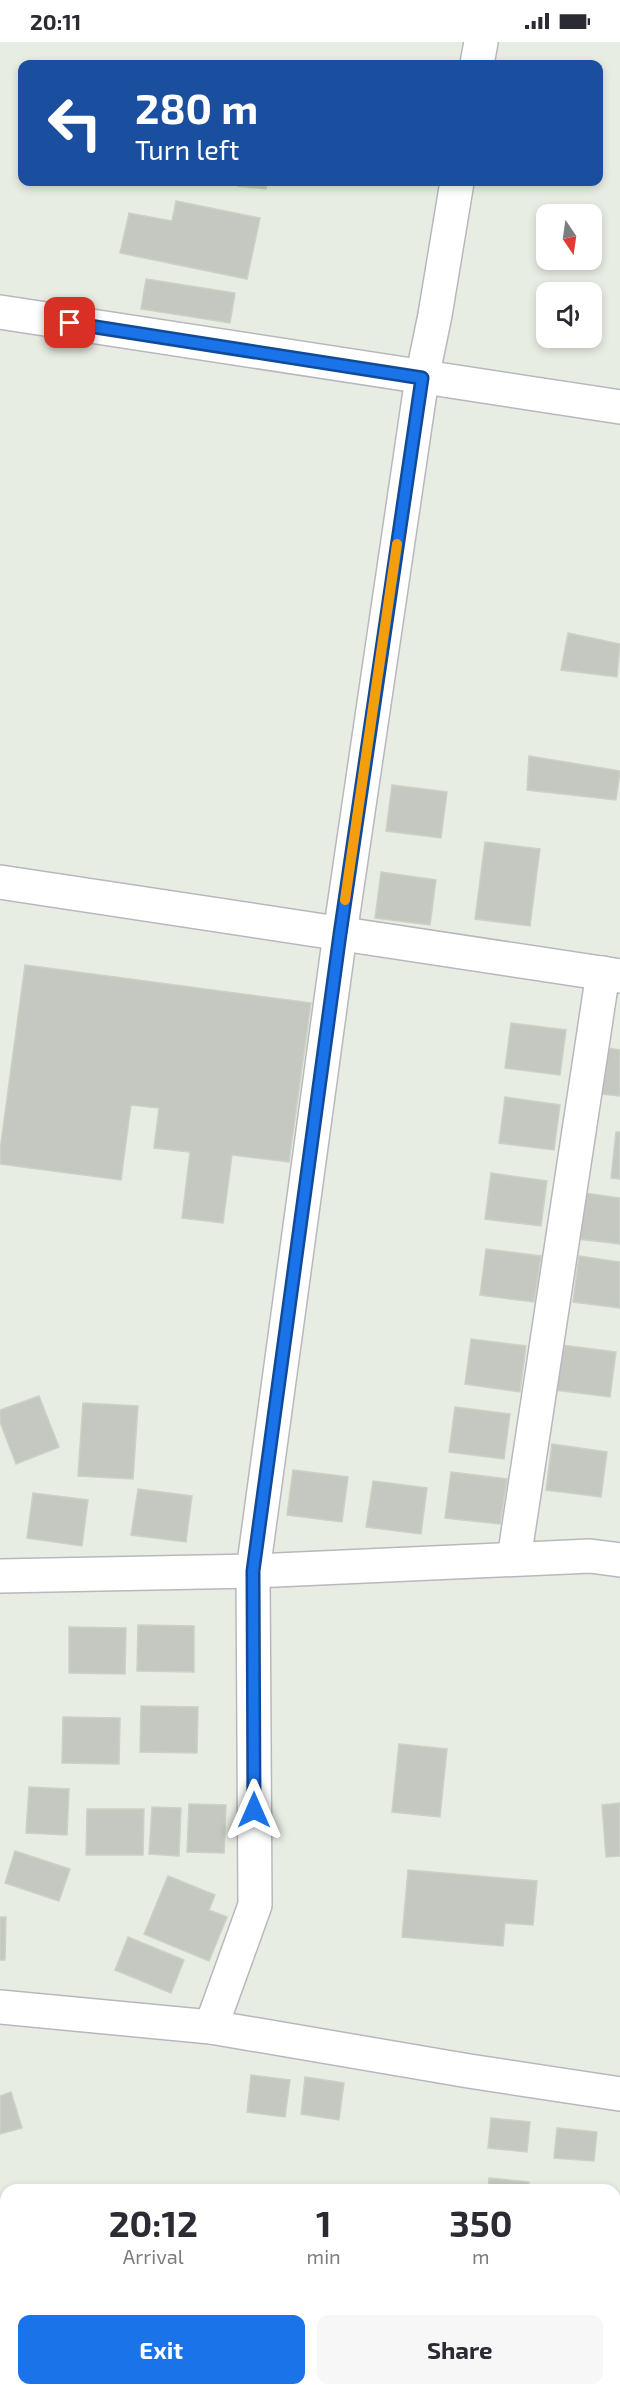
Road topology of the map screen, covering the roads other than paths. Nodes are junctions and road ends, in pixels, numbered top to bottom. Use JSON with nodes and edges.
{"nodes":[{"id":1,"x":480,"y":42,"type":"edge"},
{"id":2,"x":478,"y":60,"type":"edge"},
{"id":3,"x":456,"y":186,"type":"edge"},
{"id":4,"x":0,"y":312,"type":"edge"},
{"id":5,"x":422,"y":378,"type":"junction"},
{"id":6,"x":620,"y":407,"type":"edge"},
{"id":7,"x":0,"y":882,"type":"edge"},
{"id":8,"x":340,"y":934,"type":"junction"},
{"id":9,"x":611,"y":974,"type":"edge"},
{"id":10,"x":514,"y":1559,"type":"junction"},
{"id":11,"x":620,"y":1560,"type":"edge"},
{"id":12,"x":253,"y":1571,"type":"junction"},
{"id":13,"x":0,"y":1576,"type":"edge"},
{"id":14,"x":0,"y":2007,"type":"edge"},
{"id":15,"x":211,"y":2027,"type":"junction"},
{"id":16,"x":620,"y":2094,"type":"edge"}],
"edges":[{"from":1,"to":2,"type":"street"},
{"from":3,"to":5,"type":"street"},
{"from":4,"to":5,"type":"street"},
{"from":5,"to":6,"type":"street"},
{"from":5,"to":8,"type":"street"},
{"from":7,"to":8,"type":"street"},
{"from":8,"to":9,"type":"street"},
{"from":8,"to":12,"type":"street"},
{"from":9,"to":10,"type":"street"},
{"from":10,"to":11,"type":"street"},
{"from":10,"to":12,"type":"street"},
{"from":12,"to":13,"type":"street"},
{"from":12,"to":15,"type":"street"},
{"from":14,"to":15,"type":"street"},
{"from":15,"to":16,"type":"street"}]}
